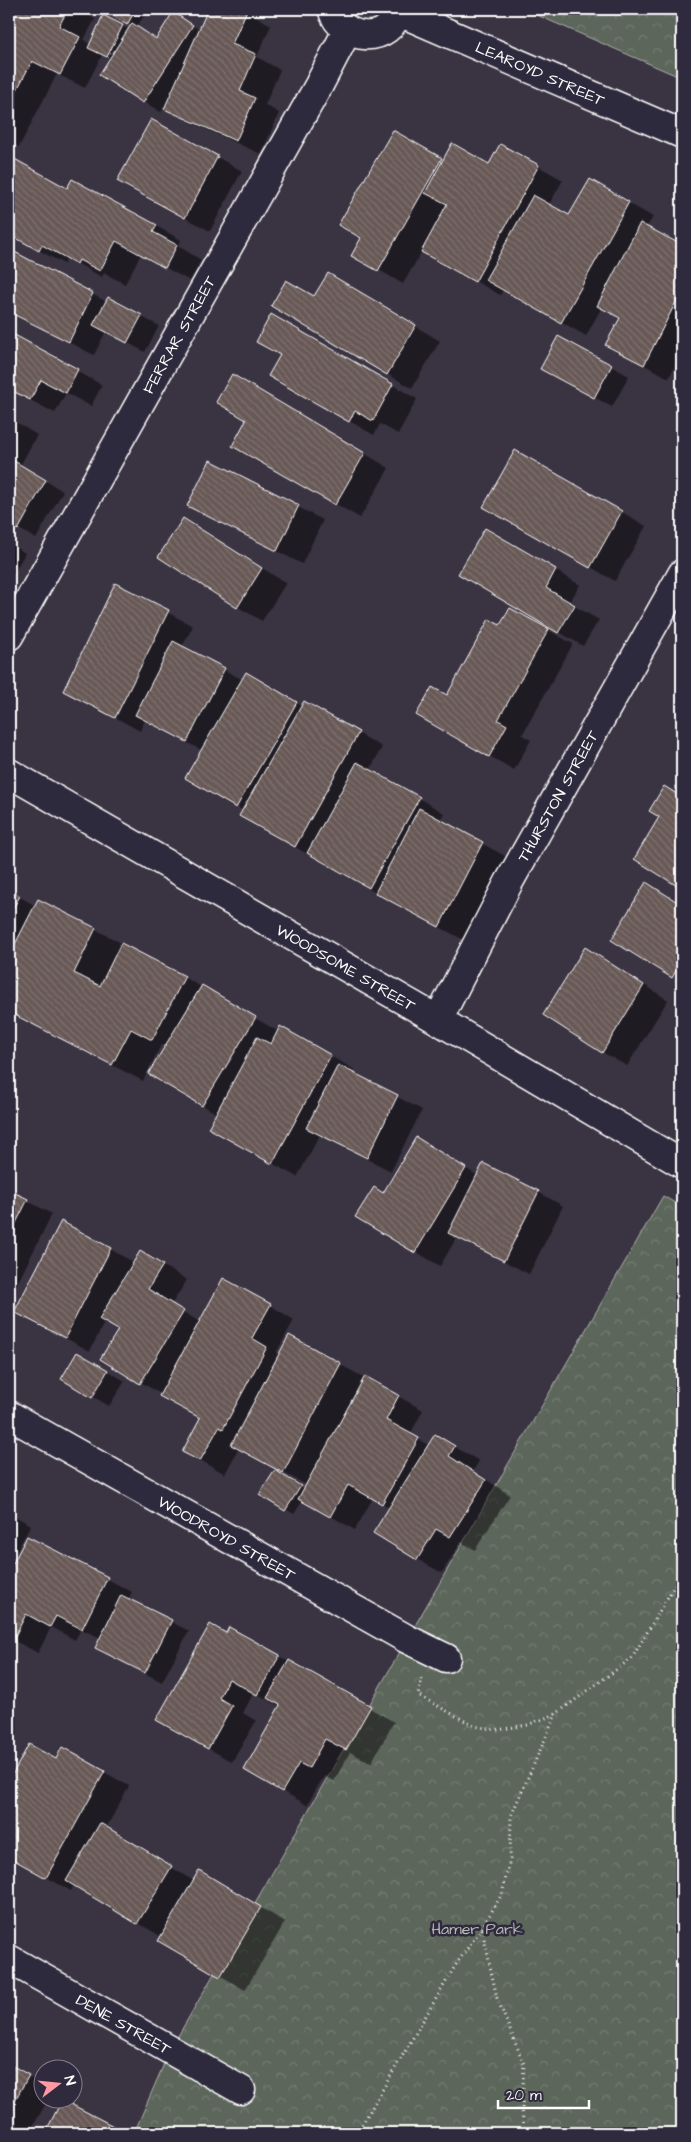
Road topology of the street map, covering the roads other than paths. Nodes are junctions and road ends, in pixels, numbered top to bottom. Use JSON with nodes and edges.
{"nodes":[{"id":1,"x":332,"y":9,"type":"edge"},
{"id":2,"x":399,"y":10,"type":"edge"},
{"id":3,"x":347,"y":31,"type":"junction"},
{"id":4,"x":682,"y":134,"type":"edge"},
{"id":5,"x":682,"y":574,"type":"edge"},
{"id":6,"x":9,"y":636,"type":"edge"},
{"id":7,"x":9,"y":773,"type":"edge"},
{"id":8,"x":438,"y":1020,"type":"junction"},
{"id":9,"x":682,"y":1164,"type":"edge"},
{"id":10,"x":9,"y":1415,"type":"edge"},
{"id":11,"x":440,"y":1655,"type":"road end"},
{"id":12,"x":9,"y":1959,"type":"edge"},
{"id":13,"x":241,"y":2090,"type":"dead end"}],
"edges":[{"from":1,"to":3,"type":"street"},
{"from":2,"to":3,"type":"street","name":"LEAROYD STREET"},
{"from":2,"to":4,"type":"street","name":"LEAROYD STREET"},
{"from":3,"to":6,"type":"street","name":"FERRAR STREET"},
{"from":5,"to":8,"type":"street","name":"THURSTON STREET"},
{"from":7,"to":8,"type":"street","name":"WOODSOME STREET"},
{"from":8,"to":9,"type":"street","name":"WOODSOME STREET"},
{"from":10,"to":11,"type":"street","name":"WOODROYD STREET"},
{"from":12,"to":13,"type":"street","name":"DENE STREET"}]}
